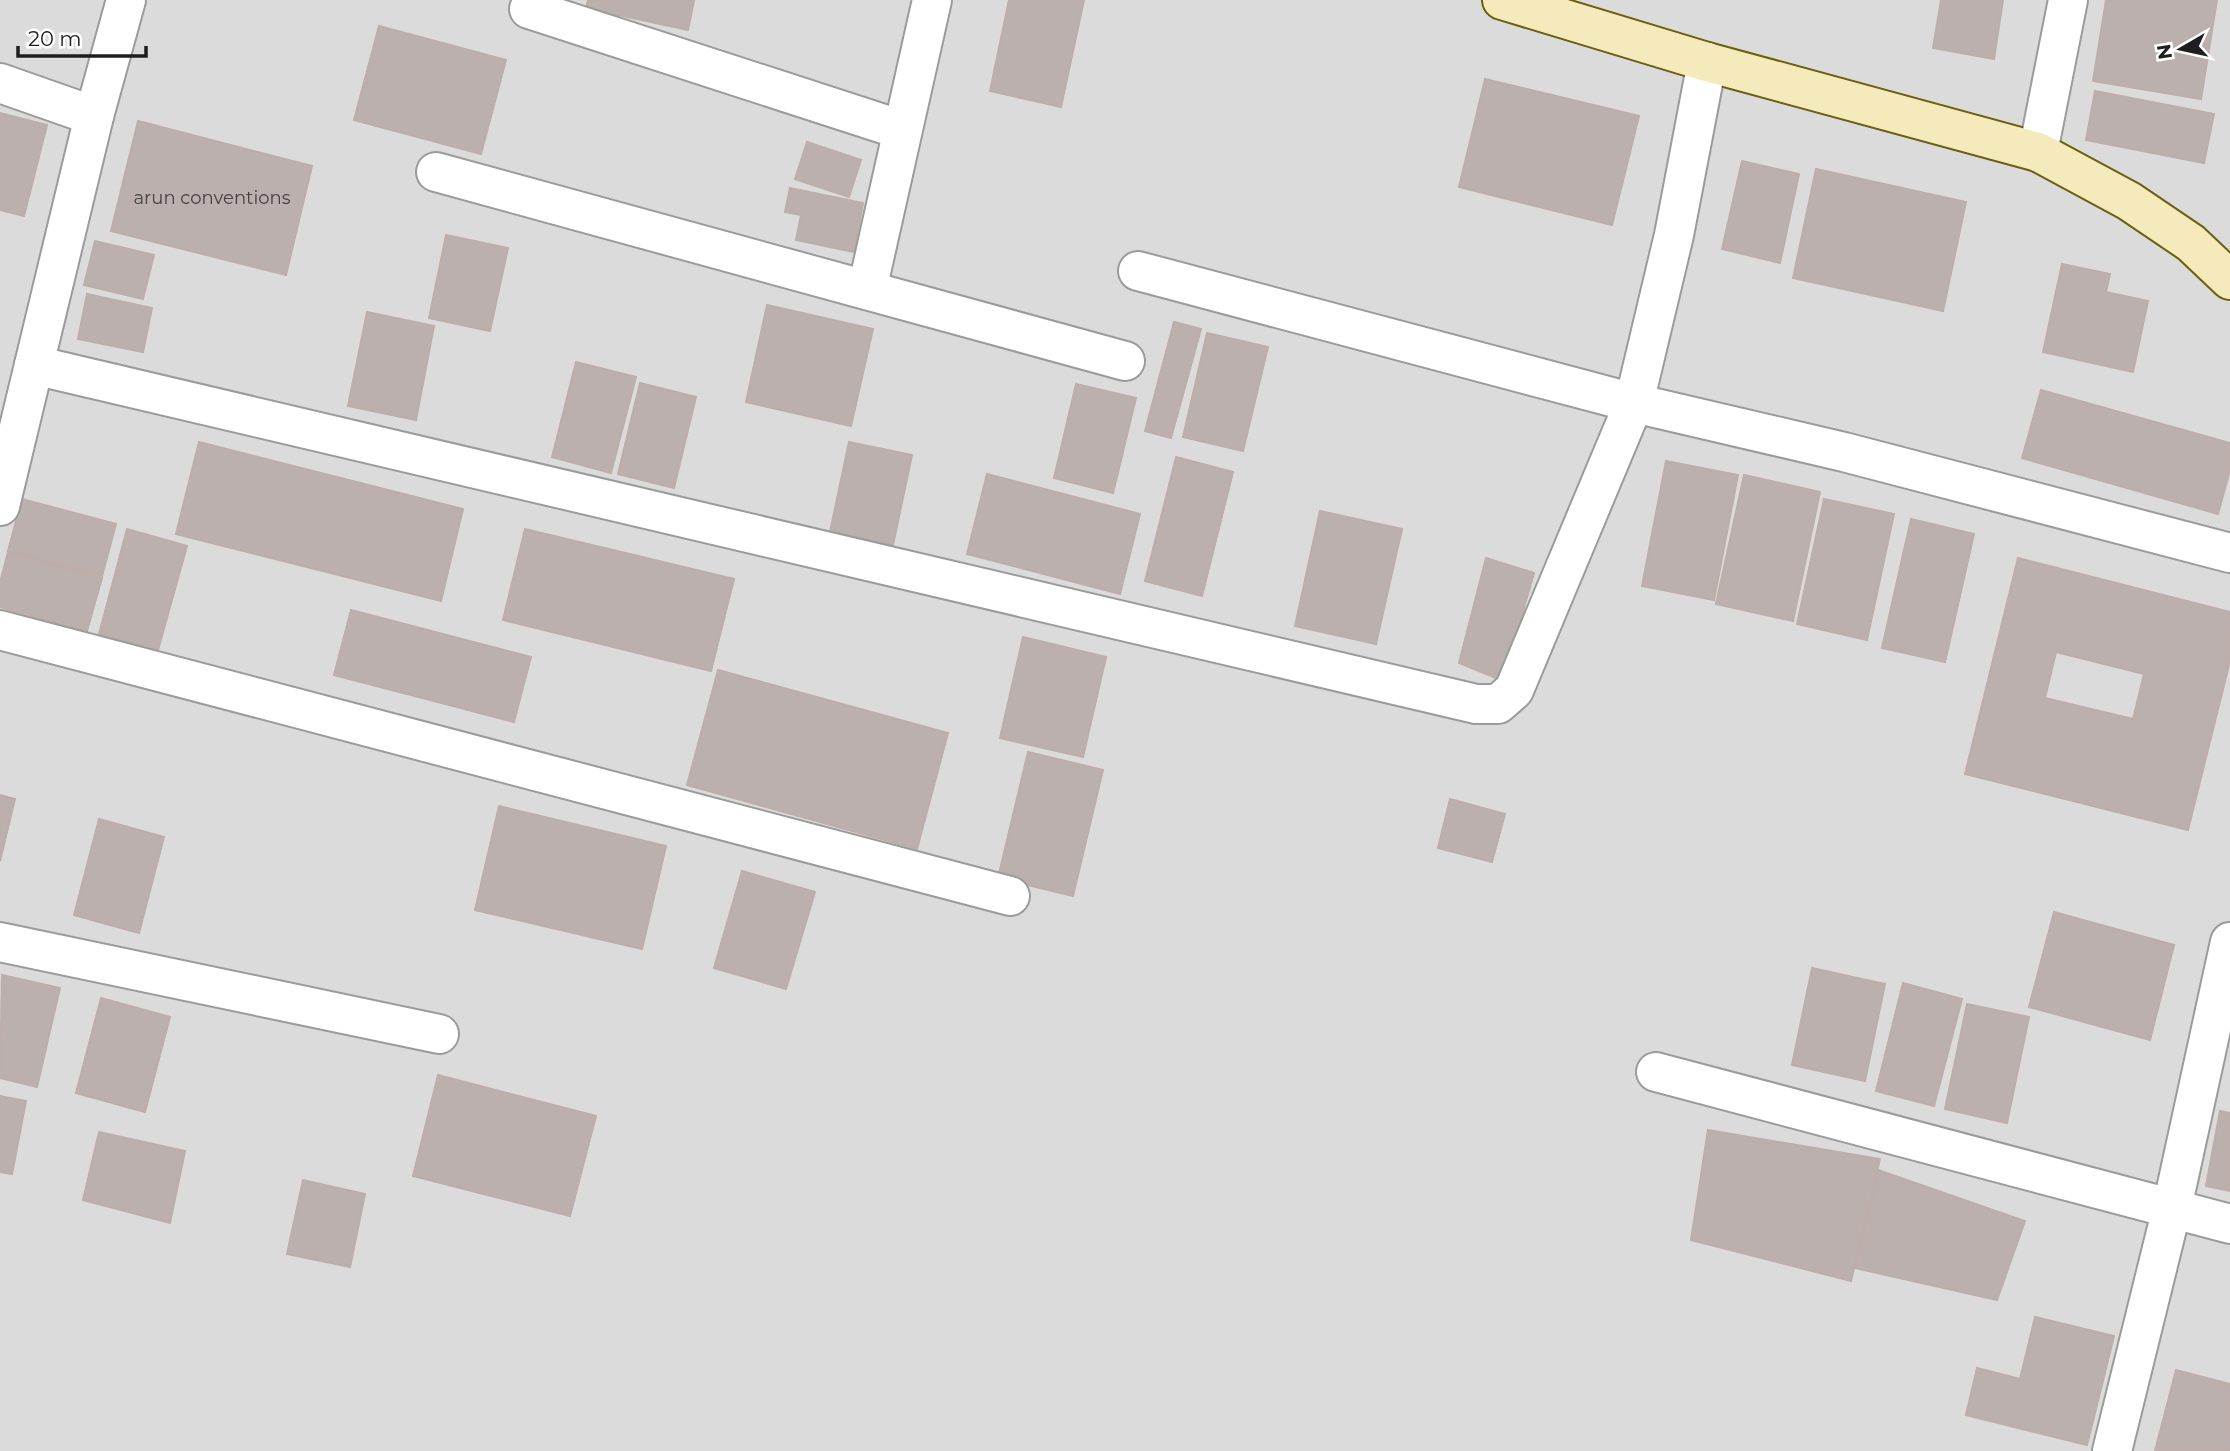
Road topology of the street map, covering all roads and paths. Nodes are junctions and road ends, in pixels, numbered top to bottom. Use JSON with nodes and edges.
{"nodes":[{"id":1,"x":126,"y":0,"type":"edge"},
{"id":2,"x":932,"y":0,"type":"edge"},
{"id":3,"x":1502,"y":0,"type":"edge"},
{"id":4,"x":2068,"y":0,"type":"edge"},
{"id":5,"x":529,"y":9,"type":"dead end"},
{"id":6,"x":1707,"y":62,"type":"junction"},
{"id":7,"x":0,"y":83,"type":"edge"},
{"id":8,"x":94,"y":116,"type":"junction"},
{"id":9,"x":902,"y":130,"type":"junction"},
{"id":10,"x":2038,"y":152,"type":"junction"},
{"id":11,"x":436,"y":172,"type":"dead end"},
{"id":12,"x":1139,"y":271,"type":"dead end"},
{"id":13,"x":2230,"y":280,"type":"edge"},
{"id":14,"x":867,"y":289,"type":"junction"},
{"id":15,"x":1125,"y":361,"type":"dead end"},
{"id":16,"x":34,"y":365,"type":"junction"},
{"id":17,"x":1634,"y":402,"type":"junction"},
{"id":18,"x":0,"y":506,"type":"edge"},
{"id":19,"x":2230,"y":553,"type":"edge"},
{"id":20,"x":0,"y":630,"type":"edge"},
{"id":21,"x":1010,"y":896,"type":"dead end"},
{"id":22,"x":0,"y":942,"type":"edge"},
{"id":23,"x":2230,"y":942,"type":"edge"},
{"id":24,"x":439,"y":1034,"type":"dead end"},
{"id":25,"x":1656,"y":1072,"type":"dead end"},
{"id":26,"x":2172,"y":1208,"type":"junction"},
{"id":27,"x":2230,"y":1224,"type":"edge"},
{"id":28,"x":2112,"y":1451,"type":"edge"}],
"edges":[{"from":1,"to":8,"type":"street"},
{"from":2,"to":9,"type":"street"},
{"from":3,"to":6,"type":"street"},
{"from":4,"to":10,"type":"street"},
{"from":5,"to":9,"type":"street"},
{"from":6,"to":10,"type":"street"},
{"from":6,"to":17,"type":"street"},
{"from":7,"to":8,"type":"street"},
{"from":8,"to":16,"type":"street"},
{"from":9,"to":14,"type":"street"},
{"from":10,"to":13,"type":"street"},
{"from":11,"to":14,"type":"street"},
{"from":12,"to":17,"type":"street"},
{"from":14,"to":15,"type":"street"},
{"from":16,"to":17,"type":"street"},
{"from":16,"to":18,"type":"street"},
{"from":17,"to":19,"type":"street"},
{"from":20,"to":21,"type":"street"},
{"from":22,"to":24,"type":"street"},
{"from":23,"to":26,"type":"street"},
{"from":25,"to":26,"type":"street"},
{"from":26,"to":27,"type":"street"},
{"from":26,"to":28,"type":"street"}]}
